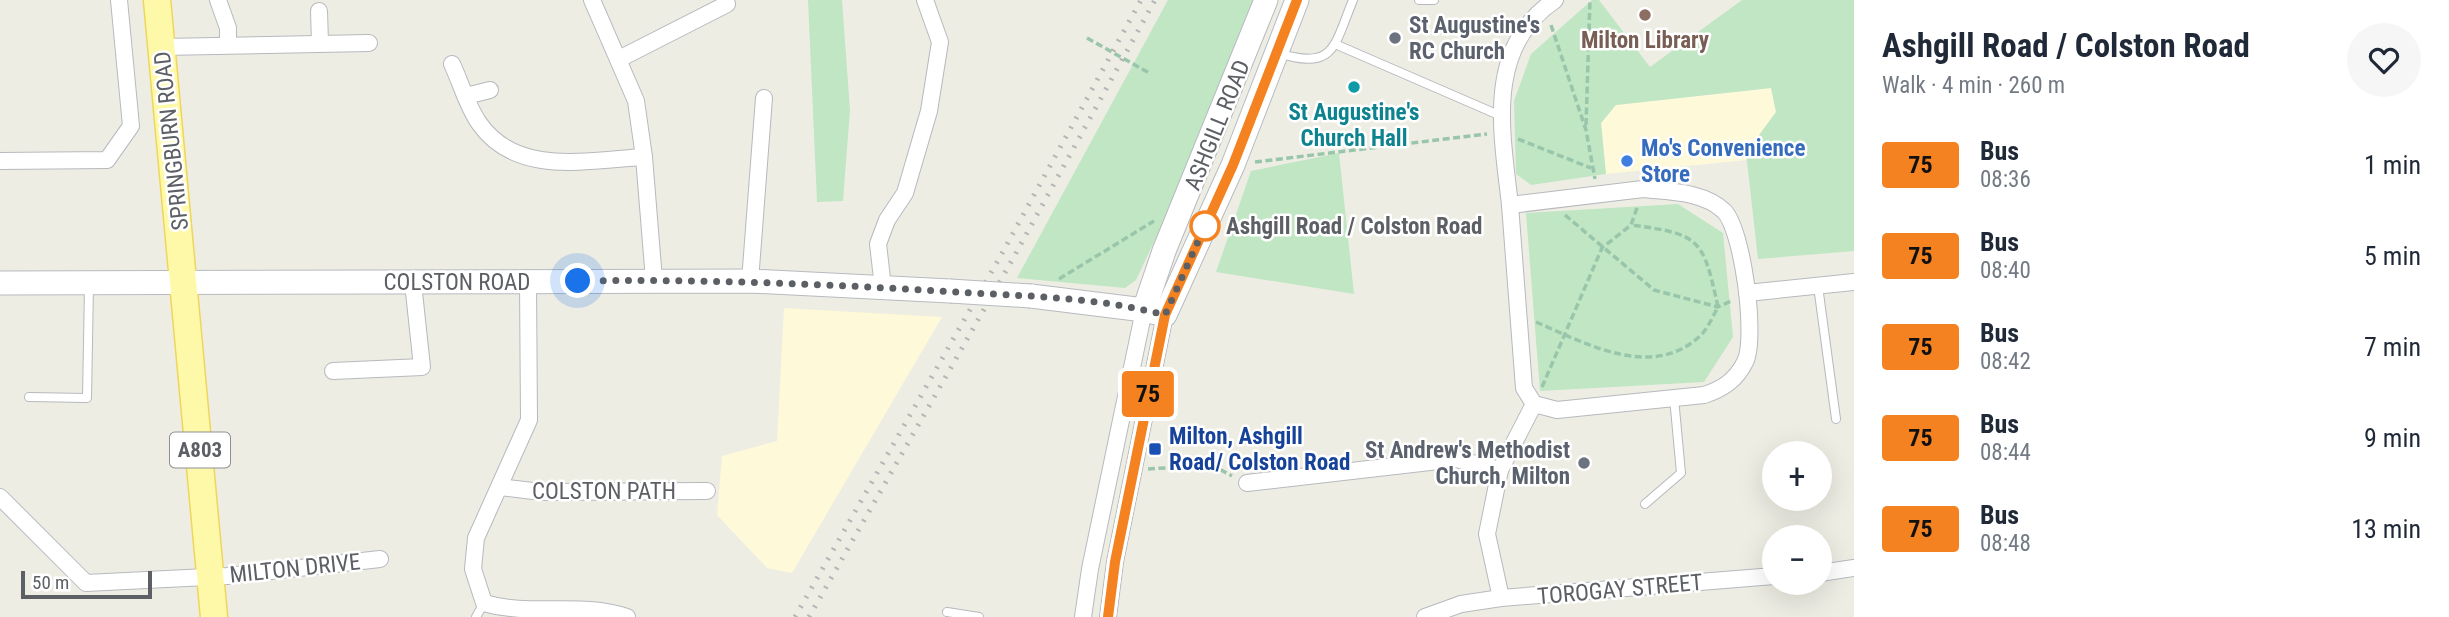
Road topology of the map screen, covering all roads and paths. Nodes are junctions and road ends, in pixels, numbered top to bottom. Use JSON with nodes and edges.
{"nodes":[{"id":1,"x":120,"y":0,"type":"edge"},
{"id":2,"x":157,"y":0,"type":"edge"},
{"id":3,"x":218,"y":0,"type":"edge"},
{"id":4,"x":592,"y":0,"type":"edge"},
{"id":5,"x":925,"y":0,"type":"edge"},
{"id":6,"x":1266,"y":0,"type":"edge"},
{"id":7,"x":1297,"y":0,"type":"edge"},
{"id":8,"x":1353,"y":0,"type":"edge"},
{"id":9,"x":1419,"y":0,"type":"edge"},
{"id":10,"x":1434,"y":0,"type":"edge"},
{"id":11,"x":1590,"y":0,"type":"edge"},
{"id":12,"x":1550,"y":3,"type":"edge"},
{"id":13,"x":727,"y":4,"type":"dead end"},
{"id":14,"x":319,"y":11,"type":"dead end"},
{"id":15,"x":1087,"y":38,"type":"dead end"},
{"id":16,"x":320,"y":43,"type":"junction"},
{"id":17,"x":369,"y":43,"type":"dead end"},
{"id":18,"x":1335,"y":44,"type":"junction"},
{"id":19,"x":228,"y":46,"type":"junction"},
{"id":20,"x":162,"y":47,"type":"junction"},
{"id":21,"x":1276,"y":53,"type":"junction"},
{"id":22,"x":619,"y":59,"type":"junction"},
{"id":23,"x":452,"y":64,"type":"dead end"},
{"id":24,"x":1151,"y":74,"type":"dead end"},
{"id":25,"x":490,"y":90,"type":"dead end"},
{"id":26,"x":466,"y":96,"type":"junction"},
{"id":27,"x":764,"y":98,"type":"dead end"},
{"id":28,"x":1502,"y":124,"type":"junction"},
{"id":29,"x":1586,"y":130,"type":"junction"},
{"id":30,"x":644,"y":157,"type":"junction"},
{"id":31,"x":0,"y":161,"type":"edge"},
{"id":32,"x":1233,"y":165,"type":"junction"},
{"id":33,"x":1591,"y":168,"type":"junction"},
{"id":34,"x":1643,"y":190,"type":"junction"},
{"id":35,"x":1599,"y":194,"type":"junction"},
{"id":36,"x":1187,"y":201,"type":"junction"},
{"id":37,"x":1549,"y":201,"type":"junction"},
{"id":38,"x":1510,"y":205,"type":"junction"},
{"id":39,"x":1631,"y":225,"type":"junction"},
{"id":40,"x":1602,"y":248,"type":"junction"},
{"id":41,"x":654,"y":280,"type":"junction"},
{"id":42,"x":750,"y":281,"type":"junction"},
{"id":43,"x":89,"y":282,"type":"junction"},
{"id":44,"x":528,"y":282,"type":"junction"},
{"id":45,"x":1854,"y":282,"type":"edge"},
{"id":46,"x":0,"y":283,"type":"edge"},
{"id":47,"x":185,"y":283,"type":"junction"},
{"id":48,"x":413,"y":283,"type":"junction"},
{"id":49,"x":1818,"y":286,"type":"junction"},
{"id":50,"x":883,"y":287,"type":"junction"},
{"id":51,"x":1747,"y":293,"type":"junction"},
{"id":52,"x":1031,"y":296,"type":"junction"},
{"id":53,"x":1718,"y":307,"type":"junction"},
{"id":54,"x":1154,"y":312,"type":"junction"},
{"id":55,"x":1519,"y":315,"type":"junction"},
{"id":56,"x":1565,"y":335,"type":"junction"},
{"id":57,"x":332,"y":371,"type":"dead end"},
{"id":58,"x":29,"y":397,"type":"dead end"},
{"id":59,"x":1674,"y":398,"type":"junction"},
{"id":60,"x":1534,"y":404,"type":"junction"},
{"id":61,"x":1836,"y":419,"type":"dead end"},
{"id":62,"x":1134,"y":470,"type":"junction"},
{"id":63,"x":1500,"y":470,"type":"junction"},
{"id":64,"x":1247,"y":483,"type":"joint"},
{"id":65,"x":500,"y":487,"type":"junction"},
{"id":66,"x":707,"y":491,"type":"dead end"},
{"id":67,"x":0,"y":497,"type":"edge"},
{"id":68,"x":1645,"y":504,"type":"dead end"},
{"id":69,"x":380,"y":559,"type":"dead end"},
{"id":70,"x":1854,"y":568,"type":"edge"},
{"id":71,"x":1832,"y":571,"type":"edge"},
{"id":72,"x":1762,"y":577,"type":"edge"},
{"id":73,"x":211,"y":578,"type":"junction"},
{"id":74,"x":1501,"y":598,"type":"junction"},
{"id":75,"x":480,"y":610,"type":"edge"},
{"id":76,"x":947,"y":612,"type":"dead end"},
{"id":77,"x":215,"y":617,"type":"edge"},
{"id":78,"x":627,"y":617,"type":"edge"},
{"id":79,"x":979,"y":617,"type":"edge"},
{"id":80,"x":1083,"y":617,"type":"edge"},
{"id":81,"x":1108,"y":617,"type":"edge"},
{"id":82,"x":1425,"y":617,"type":"edge"}],
"edges":[{"from":1,"to":31,"type":"street"},
{"from":2,"to":20,"type":"main road","name":"SPRINGBURN ROAD","number":"A803"},
{"from":3,"to":19,"type":"street"},
{"from":4,"to":22,"type":"street"},
{"from":5,"to":50,"type":"street"},
{"from":6,"to":36,"type":"street","name":"ASHGILL ROAD"},
{"from":7,"to":21,"type":"street","name":"ASHGILL ROAD"},
{"from":8,"to":18,"type":"lane"},
{"from":9,"to":10,"type":"lane"},
{"from":11,"to":29,"type":"path"},
{"from":12,"to":28,"type":"street"},
{"from":12,"to":29,"type":"path"},
{"from":13,"to":22,"type":"street"},
{"from":14,"to":16,"type":"street"},
{"from":15,"to":24,"type":"path","bridge":true},
{"from":16,"to":17,"type":"street"},
{"from":16,"to":19,"type":"street"},
{"from":18,"to":21,"type":"lane"},
{"from":18,"to":28,"type":"lane"},
{"from":19,"to":20,"type":"street"},
{"from":20,"to":47,"type":"main road","name":"SPRINGBURN ROAD","number":"A803"},
{"from":21,"to":32,"type":"street","name":"ASHGILL ROAD"},
{"from":22,"to":30,"type":"street"},
{"from":23,"to":26,"type":"street"},
{"from":25,"to":26,"type":"street"},
{"from":26,"to":30,"type":"street"},
{"from":27,"to":42,"type":"street"},
{"from":28,"to":32,"type":"path"},
{"from":28,"to":33,"type":"path"},
{"from":28,"to":38,"type":"street"},
{"from":29,"to":33,"type":"path"},
{"from":30,"to":41,"type":"street"},
{"from":32,"to":54,"type":"street","name":"ASHGILL ROAD"},
{"from":33,"to":35,"type":"path"},
{"from":34,"to":35,"type":"street"},
{"from":34,"to":39,"type":"path"},
{"from":34,"to":51,"type":"street"},
{"from":35,"to":37,"type":"street"},
{"from":36,"to":52,"type":"path"},
{"from":36,"to":54,"type":"street","name":"ASHGILL ROAD"},
{"from":37,"to":38,"type":"street"},
{"from":37,"to":40,"type":"path"},
{"from":38,"to":55,"type":"street"},
{"from":39,"to":40,"type":"path"},
{"from":39,"to":53,"type":"path"},
{"from":40,"to":53,"type":"path"},
{"from":40,"to":56,"type":"path"},
{"from":41,"to":42,"type":"street","name":"COLSTON ROAD"},
{"from":41,"to":44,"type":"street","name":"COLSTON ROAD"},
{"from":42,"to":50,"type":"street","name":"COLSTON ROAD"},
{"from":43,"to":46,"type":"street","name":"COLSTON ROAD"},
{"from":43,"to":47,"type":"street","name":"COLSTON ROAD"},
{"from":43,"to":58,"type":"lane"},
{"from":44,"to":48,"type":"street","name":"COLSTON ROAD"},
{"from":44,"to":65,"type":"street"},
{"from":45,"to":49,"type":"street"},
{"from":47,"to":48,"type":"street","name":"COLSTON ROAD"},
{"from":47,"to":73,"type":"main road","number":"A803"},
{"from":48,"to":57,"type":"street"},
{"from":49,"to":51,"type":"street"},
{"from":49,"to":61,"type":"lane"},
{"from":50,"to":52,"type":"street","name":"COLSTON ROAD","bridge":true},
{"from":51,"to":53,"type":"path"},
{"from":51,"to":59,"type":"street"},
{"from":52,"to":54,"type":"street","name":"COLSTON ROAD"},
{"from":53,"to":56,"type":"path"},
{"from":54,"to":62,"type":"street","name":"ASHGILL ROAD"},
{"from":54,"to":80,"type":"street","name":"ASHGILL ROAD"},
{"from":55,"to":56,"type":"path"},
{"from":55,"to":60,"type":"street"},
{"from":56,"to":60,"type":"path"},
{"from":59,"to":60,"type":"street"},
{"from":59,"to":68,"type":"lane"},
{"from":60,"to":63,"type":"street"},
{"from":62,"to":64,"type":"path"},
{"from":62,"to":81,"type":"street","name":"ASHGILL ROAD"},
{"from":63,"to":64,"type":"street"},
{"from":63,"to":74,"type":"street"},
{"from":65,"to":66,"type":"street","name":"COLSTON PATH"},
{"from":65,"to":75,"type":"street"},
{"from":67,"to":73,"type":"street","name":"MILTON DRIVE"},
{"from":69,"to":73,"type":"street","name":"MILTON DRIVE"},
{"from":70,"to":71,"type":"street"},
{"from":72,"to":74,"type":"street","name":"TOROGAY STREET"},
{"from":73,"to":77,"type":"main road","number":"A803"},
{"from":74,"to":82,"type":"street","name":"TOROGAY STREET"},
{"from":75,"to":78,"type":"street"},
{"from":76,"to":79,"type":"lane"}]}
